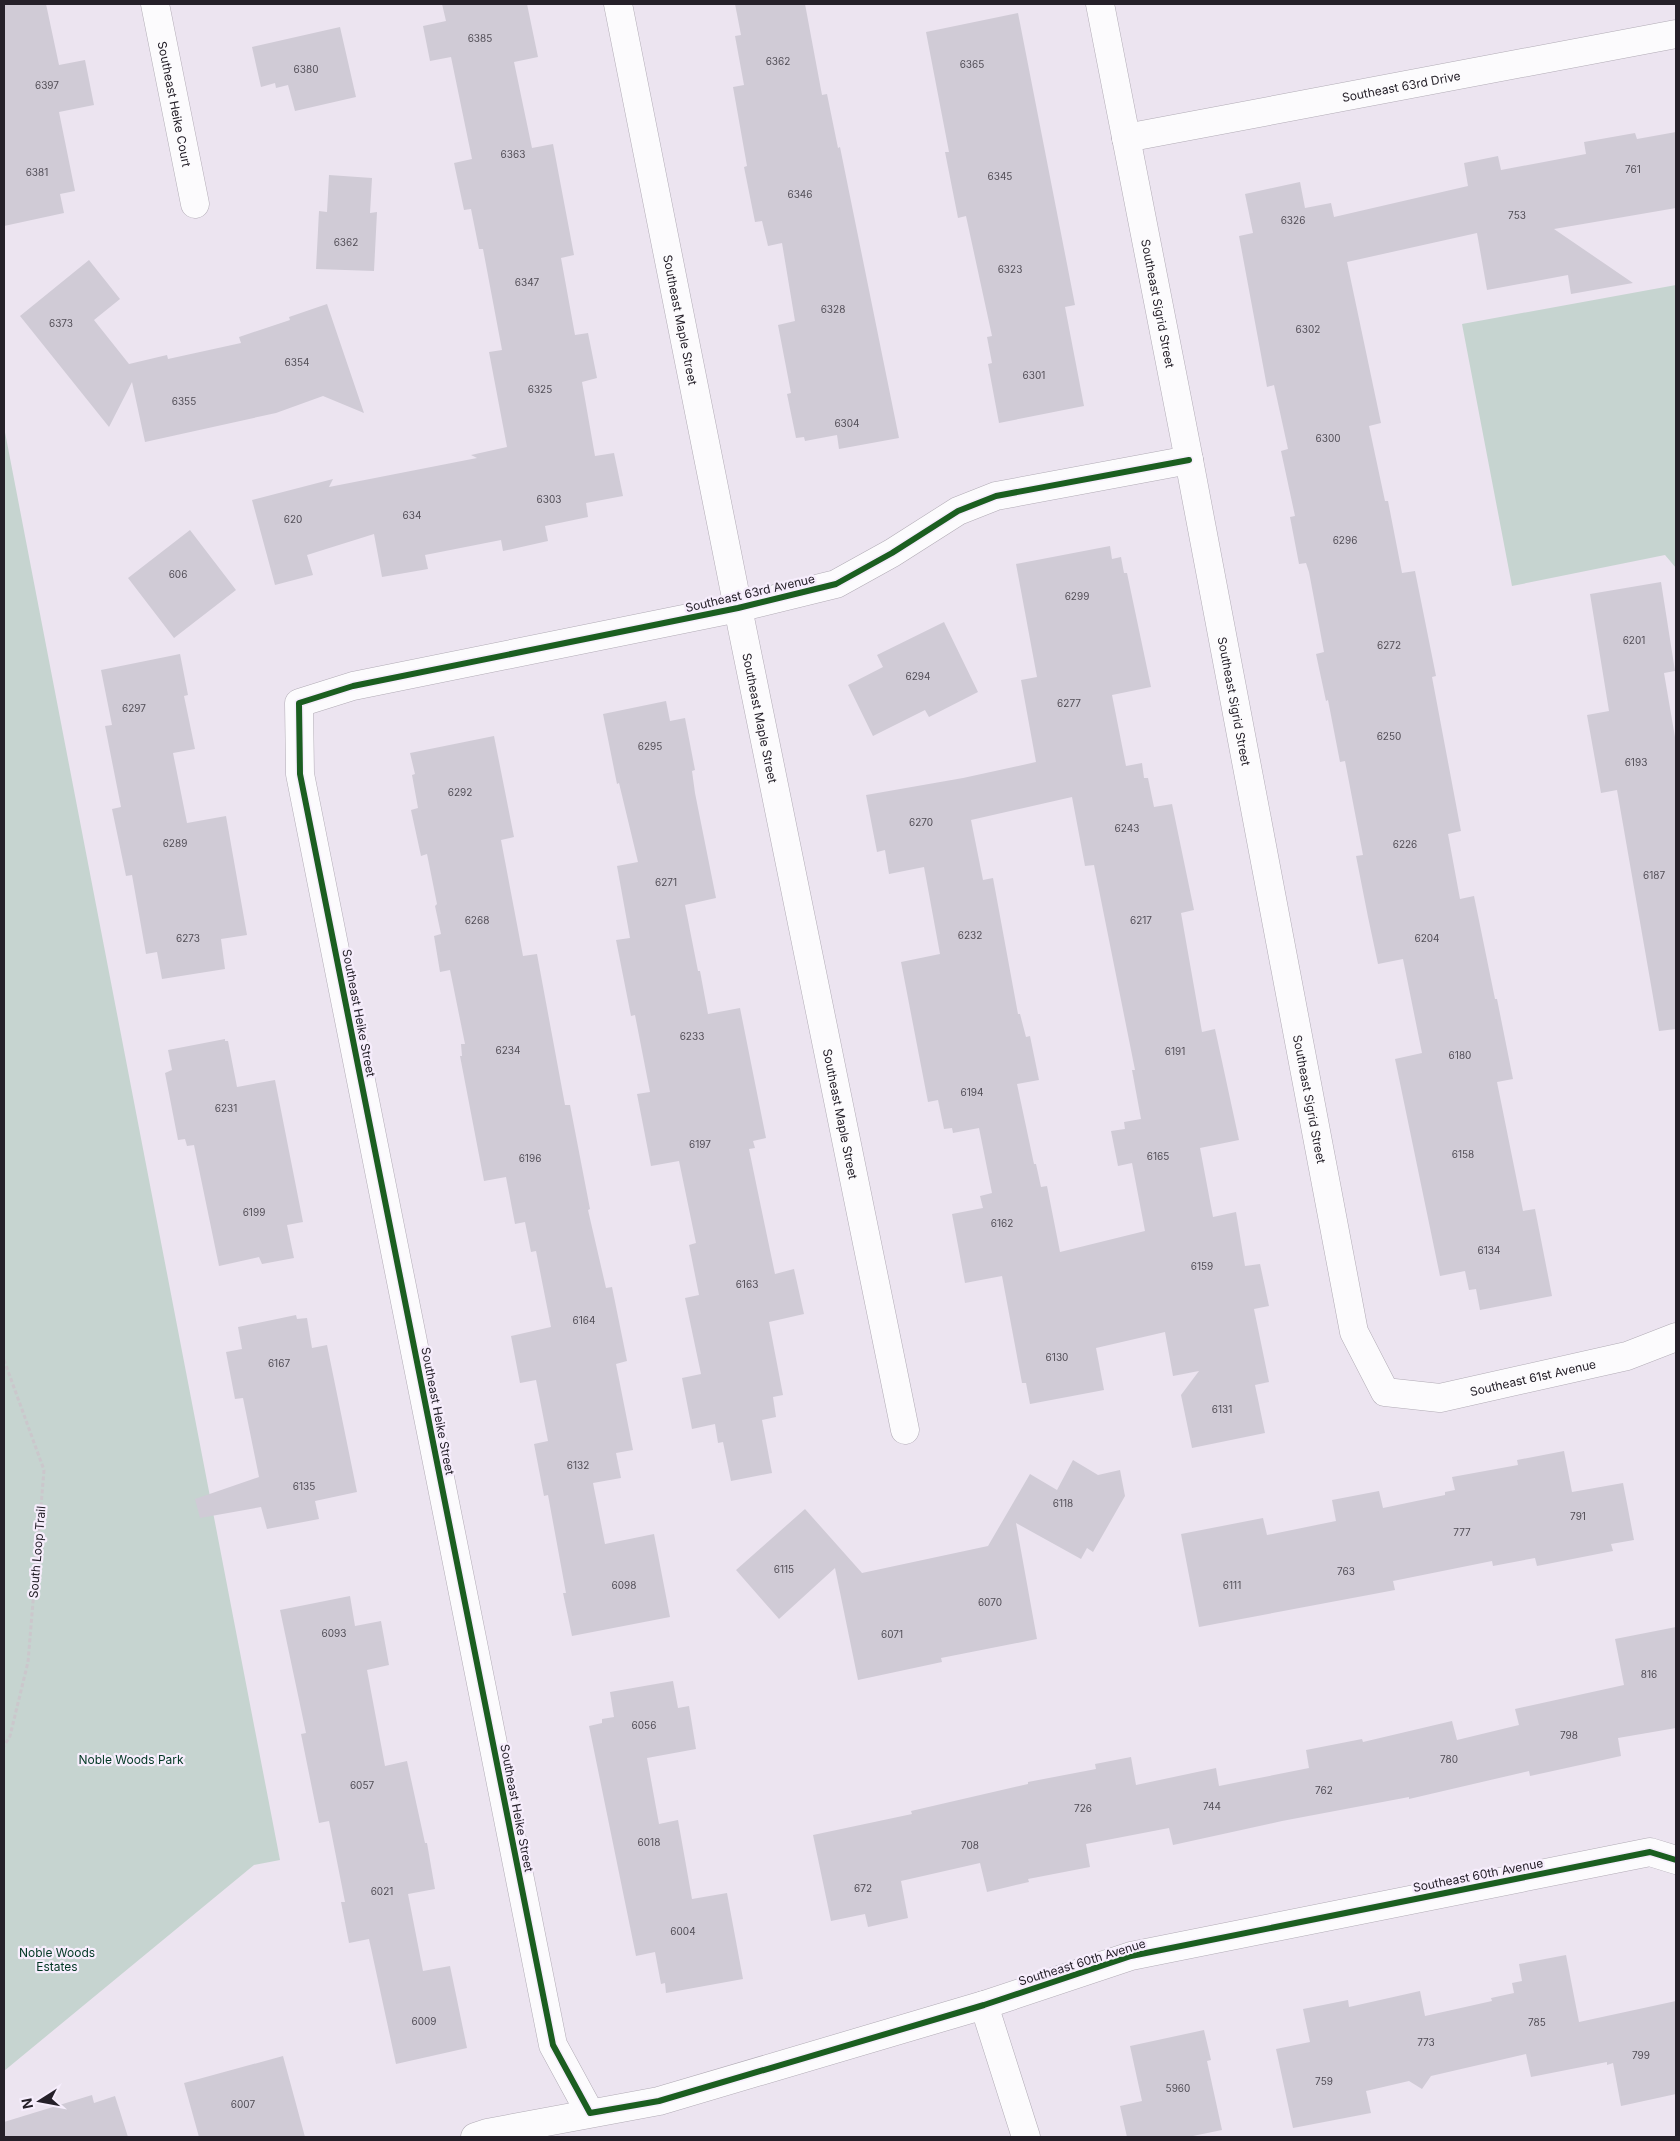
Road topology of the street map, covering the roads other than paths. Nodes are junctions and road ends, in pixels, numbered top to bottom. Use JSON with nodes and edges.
{"nodes":[{"id":1,"x":155,"y":4,"type":"edge"},
{"id":2,"x":618,"y":4,"type":"edge"},
{"id":3,"x":1100,"y":4,"type":"edge"},
{"id":4,"x":1676,"y":34,"type":"edge"},
{"id":5,"x":1126,"y":138,"type":"junction"},
{"id":6,"x":196,"y":204,"type":"dead end"},
{"id":7,"x":1189,"y":460,"type":"junction"},
{"id":8,"x":738,"y":608,"type":"junction"},
{"id":9,"x":299,"y":703,"type":"joint"},
{"id":10,"x":1676,"y":1337,"type":"edge"},
{"id":11,"x":1385,"y":1392,"type":"joint"},
{"id":12,"x":905,"y":1430,"type":"dead end"},
{"id":13,"x":1676,"y":1860,"type":"edge"},
{"id":14,"x":984,"y":2005,"type":"junction"},
{"id":15,"x":590,"y":2113,"type":"junction"},
{"id":16,"x":475,"y":2137,"type":"edge"},
{"id":17,"x":1026,"y":2137,"type":"edge"}],
"edges":[{"from":1,"to":6,"type":"street","name":"Southeast Heike Court"},
{"from":2,"to":8,"type":"street","name":"Southeast Maple Street"},
{"from":3,"to":5,"type":"street","name":"Southeast Sigrid Street"},
{"from":4,"to":5,"type":"street","name":"Southeast 63rd Drive"},
{"from":5,"to":7,"type":"street","name":"Southeast Sigrid Street"},
{"from":7,"to":8,"type":"street","name":"Southeast 63rd Avenue"},
{"from":7,"to":11,"type":"street","name":"Southeast Sigrid Street"},
{"from":8,"to":9,"type":"street","name":"Southeast 63rd Avenue"},
{"from":8,"to":12,"type":"street","name":"Southeast Maple Street"},
{"from":9,"to":15,"type":"street","name":"Southeast Heike Street"},
{"from":10,"to":11,"type":"street","name":"Southeast 61st Avenue"},
{"from":13,"to":14,"type":"street","name":"Southeast 60th Avenue"},
{"from":14,"to":15,"type":"street","name":"Southeast 60th Avenue"},
{"from":14,"to":17,"type":"street"},
{"from":15,"to":16,"type":"street","name":"Southeast 60th Avenue"}]}
